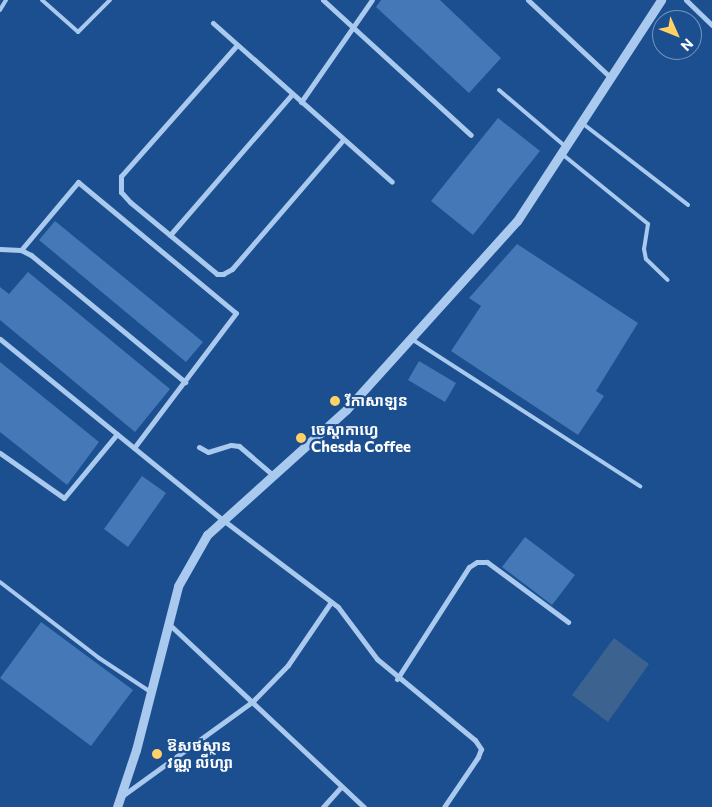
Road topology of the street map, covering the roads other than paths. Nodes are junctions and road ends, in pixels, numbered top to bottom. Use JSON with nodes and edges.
{"nodes":[{"id":1,"x":6,"y":0,"type":"edge"},
{"id":2,"x":42,"y":0,"type":"edge"},
{"id":3,"x":110,"y":0,"type":"edge"},
{"id":4,"x":323,"y":0,"type":"edge"},
{"id":5,"x":372,"y":0,"type":"edge"},
{"id":6,"x":528,"y":0,"type":"edge"},
{"id":7,"x":661,"y":0,"type":"edge"},
{"id":8,"x":686,"y":0,"type":"edge"},
{"id":9,"x":0,"y":10,"type":"edge"},
{"id":10,"x":213,"y":23,"type":"dead end"},
{"id":11,"x":712,"y":25,"type":"edge"},
{"id":12,"x":353,"y":27,"type":"junction"},
{"id":13,"x":237,"y":45,"type":"junction"},
{"id":14,"x":611,"y":78,"type":"junction"},
{"id":15,"x":499,"y":90,"type":"dead end"},
{"id":16,"x":292,"y":94,"type":"junction"},
{"id":17,"x":301,"y":102,"type":"junction"},
{"id":18,"x":582,"y":123,"type":"junction"},
{"id":19,"x":471,"y":135,"type":"dead end"},
{"id":20,"x":343,"y":140,"type":"junction"},
{"id":21,"x":564,"y":151,"type":"junction"},
{"id":22,"x":392,"y":182,"type":"dead end"},
{"id":23,"x":688,"y":205,"type":"dead end"},
{"id":24,"x":170,"y":235,"type":"junction"},
{"id":25,"x":0,"y":249,"type":"edge"},
{"id":26,"x":21,"y":250,"type":"junction"},
{"id":27,"x":668,"y":280,"type":"dead end"},
{"id":28,"x":410,"y":338,"type":"junction"},
{"id":29,"x":0,"y":339,"type":"edge"},
{"id":30,"x":185,"y":382,"type":"junction"},
{"id":31,"x":117,"y":434,"type":"junction"},
{"id":32,"x":198,"y":447,"type":"dead end"},
{"id":33,"x":134,"y":448,"type":"junction"},
{"id":34,"x":0,"y":453,"type":"edge"},
{"id":35,"x":274,"y":476,"type":"junction"},
{"id":36,"x":640,"y":486,"type":"dead end"},
{"id":37,"x":223,"y":520,"type":"junction"},
{"id":38,"x":0,"y":582,"type":"edge"},
{"id":39,"x":331,"y":602,"type":"junction"},
{"id":40,"x":568,"y":622,"type":"dead end"},
{"id":41,"x":170,"y":625,"type":"junction"},
{"id":42,"x":397,"y":679,"type":"junction"},
{"id":43,"x":150,"y":692,"type":"junction"},
{"id":44,"x":252,"y":701,"type":"junction"},
{"id":45,"x":341,"y":787,"type":"junction"},
{"id":46,"x":122,"y":796,"type":"junction"},
{"id":47,"x":117,"y":807,"type":"edge"},
{"id":48,"x":323,"y":807,"type":"edge"},
{"id":49,"x":364,"y":807,"type":"edge"},
{"id":50,"x":444,"y":807,"type":"edge"}],
"edges":[{"from":1,"to":9,"type":"lane"},
{"from":2,"to":3,"type":"lane"},
{"from":4,"to":12,"type":"street"},
{"from":5,"to":12,"type":"street"},
{"from":6,"to":14,"type":"street"},
{"from":7,"to":14,"type":"street"},
{"from":8,"to":11,"type":"street"},
{"from":10,"to":13,"type":"street"},
{"from":12,"to":17,"type":"street"},
{"from":12,"to":19,"type":"street"},
{"from":13,"to":16,"type":"street"},
{"from":13,"to":24,"type":"street"},
{"from":14,"to":18,"type":"street"},
{"from":15,"to":21,"type":"lane"},
{"from":16,"to":17,"type":"street"},
{"from":16,"to":24,"type":"street"},
{"from":17,"to":20,"type":"street"},
{"from":18,"to":21,"type":"street"},
{"from":18,"to":23,"type":"lane"},
{"from":20,"to":22,"type":"street"},
{"from":20,"to":24,"type":"street"},
{"from":21,"to":27,"type":"lane"},
{"from":21,"to":28,"type":"street"},
{"from":25,"to":26,"type":"street"},
{"from":26,"to":30,"type":"street"},
{"from":26,"to":30,"type":"street"},
{"from":28,"to":35,"type":"street"},
{"from":28,"to":36,"type":"lane"},
{"from":29,"to":31,"type":"street"},
{"from":30,"to":33,"type":"street"},
{"from":31,"to":33,"type":"street"},
{"from":31,"to":34,"type":"street"},
{"from":32,"to":35,"type":"street"},
{"from":33,"to":37,"type":"street"},
{"from":35,"to":37,"type":"street"},
{"from":37,"to":39,"type":"street"},
{"from":37,"to":41,"type":"street"},
{"from":38,"to":43,"type":"lane"},
{"from":39,"to":42,"type":"street"},
{"from":39,"to":44,"type":"street"},
{"from":40,"to":42,"type":"street"},
{"from":41,"to":43,"type":"street"},
{"from":41,"to":44,"type":"street"},
{"from":42,"to":50,"type":"street"},
{"from":43,"to":46,"type":"street"},
{"from":44,"to":45,"type":"street"},
{"from":44,"to":46,"type":"street"},
{"from":45,"to":48,"type":"street"},
{"from":45,"to":49,"type":"street"},
{"from":46,"to":47,"type":"street"}]}
